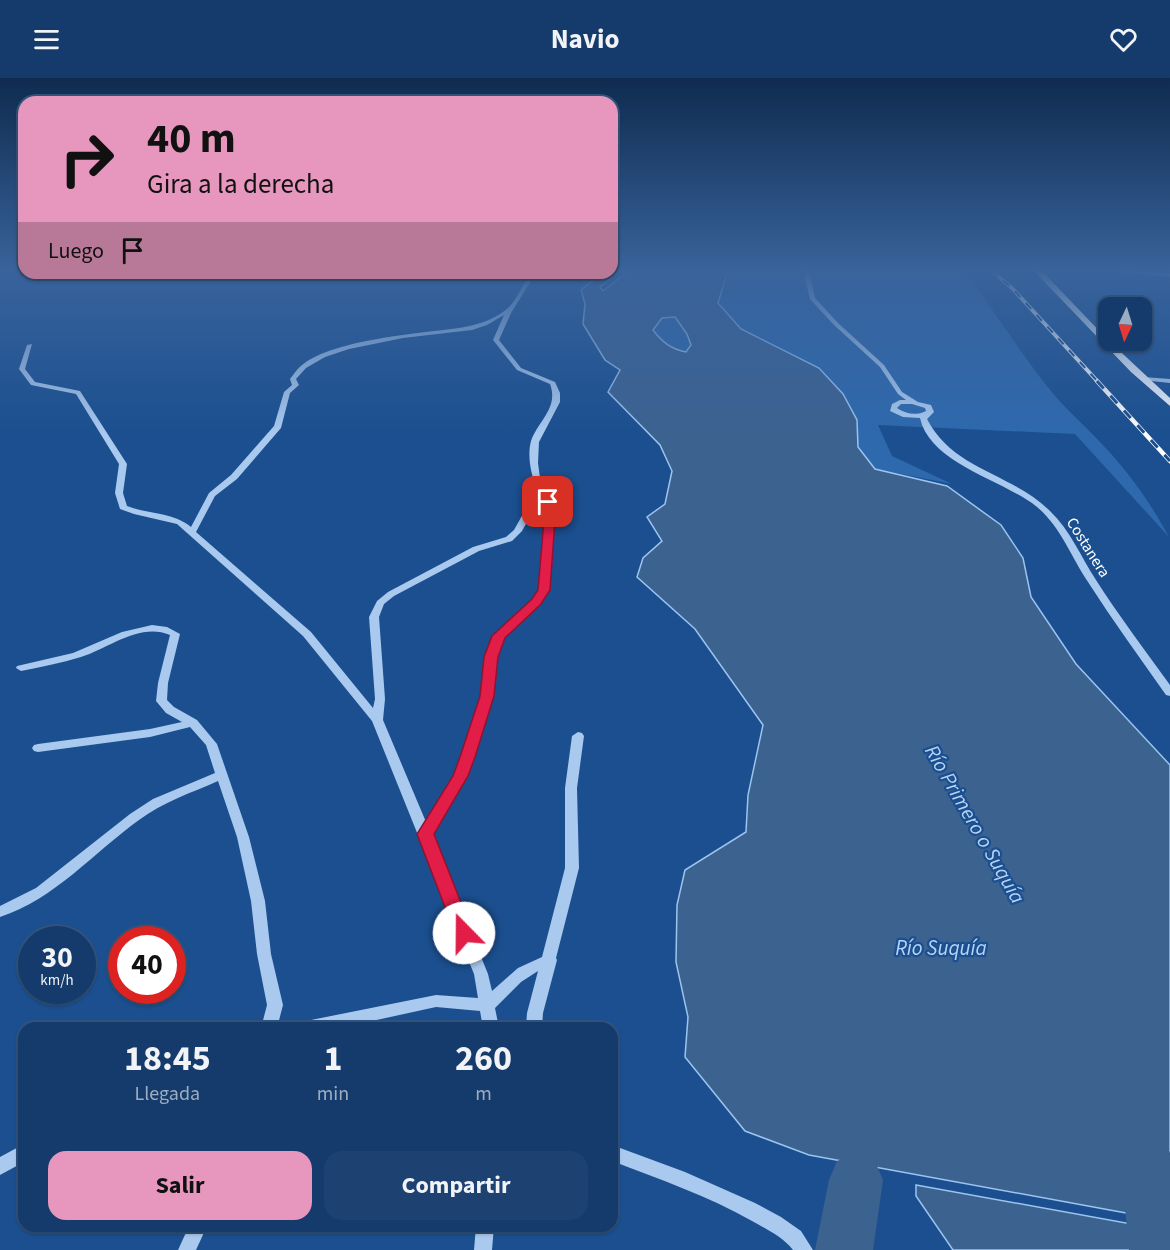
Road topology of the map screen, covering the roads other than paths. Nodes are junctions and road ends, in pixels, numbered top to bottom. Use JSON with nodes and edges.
{"nodes":[{"id":1,"x":483,"y":325,"type":"edge"},
{"id":2,"x":502,"y":325,"type":"edge"},
{"id":3,"x":837,"y":325,"type":"edge"},
{"id":4,"x":1091,"y":325,"type":"edge"},
{"id":5,"x":30,"y":345,"type":"dead end"},
{"id":6,"x":1144,"y":379,"type":"junction"},
{"id":7,"x":1170,"y":381,"type":"edge"},
{"id":8,"x":900,"y":393,"type":"junction"},
{"id":9,"x":896,"y":403,"type":"junction"},
{"id":10,"x":916,"y":403,"type":"junction"},
{"id":11,"x":1170,"y":403,"type":"edge"},
{"id":12,"x":925,"y":415,"type":"junction"},
{"id":13,"x":907,"y":416,"type":"junction"},
{"id":14,"x":926,"y":426,"type":"junction"},
{"id":15,"x":540,"y":489,"type":"junction"},
{"id":16,"x":192,"y":532,"type":"junction"},
{"id":17,"x":21,"y":668,"type":"dead end"},
{"id":18,"x":1170,"y":693,"type":"edge"},
{"id":19,"x":377,"y":720,"type":"junction"},
{"id":20,"x":193,"y":723,"type":"junction"},
{"id":21,"x":578,"y":736,"type":"dead end"},
{"id":22,"x":39,"y":748,"type":"dead end"},
{"id":23,"x":222,"y":775,"type":"junction"},
{"id":24,"x":425,"y":834,"type":"junction"},
{"id":25,"x":0,"y":912,"type":"edge"},
{"id":26,"x":550,"y":960,"type":"junction"},
{"id":27,"x":488,"y":1005,"type":"junction"},
{"id":28,"x":271,"y":1022,"type":"edge"},
{"id":29,"x":335,"y":1022,"type":"edge"},
{"id":30,"x":489,"y":1022,"type":"edge"},
{"id":31,"x":535,"y":1022,"type":"edge"},
{"id":32,"x":618,"y":1155,"type":"edge"},
{"id":33,"x":18,"y":1156,"type":"edge"},
{"id":34,"x":0,"y":1167,"type":"edge"},
{"id":35,"x":195,"y":1232,"type":"edge"},
{"id":36,"x":484,"y":1232,"type":"edge"},
{"id":37,"x":187,"y":1250,"type":"edge"},
{"id":38,"x":483,"y":1250,"type":"edge"},
{"id":39,"x":804,"y":1250,"type":"edge"}],
"edges":[{"from":1,"to":16,"type":"street"},
{"from":2,"to":15,"type":"street"},
{"from":3,"to":8,"type":"street"},
{"from":4,"to":6,"type":"main road"},
{"from":5,"to":16,"type":"street"},
{"from":6,"to":7,"type":"street"},
{"from":6,"to":11,"type":"main road"},
{"from":8,"to":9,"type":"street"},
{"from":8,"to":10,"type":"street"},
{"from":9,"to":10,"type":"street"},
{"from":9,"to":13,"type":"street","name":"Costanera"},
{"from":10,"to":12,"type":"street"},
{"from":12,"to":13,"type":"street"},
{"from":12,"to":14,"type":"street"},
{"from":13,"to":14,"type":"street","name":"Costanera"},
{"from":14,"to":18,"type":"street","name":"Costanera"},
{"from":15,"to":19,"type":"street"},
{"from":15,"to":24,"type":"street"},
{"from":16,"to":19,"type":"street"},
{"from":17,"to":20,"type":"street"},
{"from":19,"to":24,"type":"street"},
{"from":20,"to":22,"type":"street"},
{"from":20,"to":23,"type":"street"},
{"from":21,"to":26,"type":"street"},
{"from":23,"to":25,"type":"street"},
{"from":23,"to":28,"type":"street"},
{"from":24,"to":27,"type":"street"},
{"from":26,"to":27,"type":"street"},
{"from":26,"to":31,"type":"street"},
{"from":27,"to":29,"type":"street"},
{"from":27,"to":30,"type":"street"},
{"from":32,"to":39,"type":"street"},
{"from":33,"to":34,"type":"street"},
{"from":35,"to":37,"type":"street"},
{"from":36,"to":38,"type":"street"}]}
